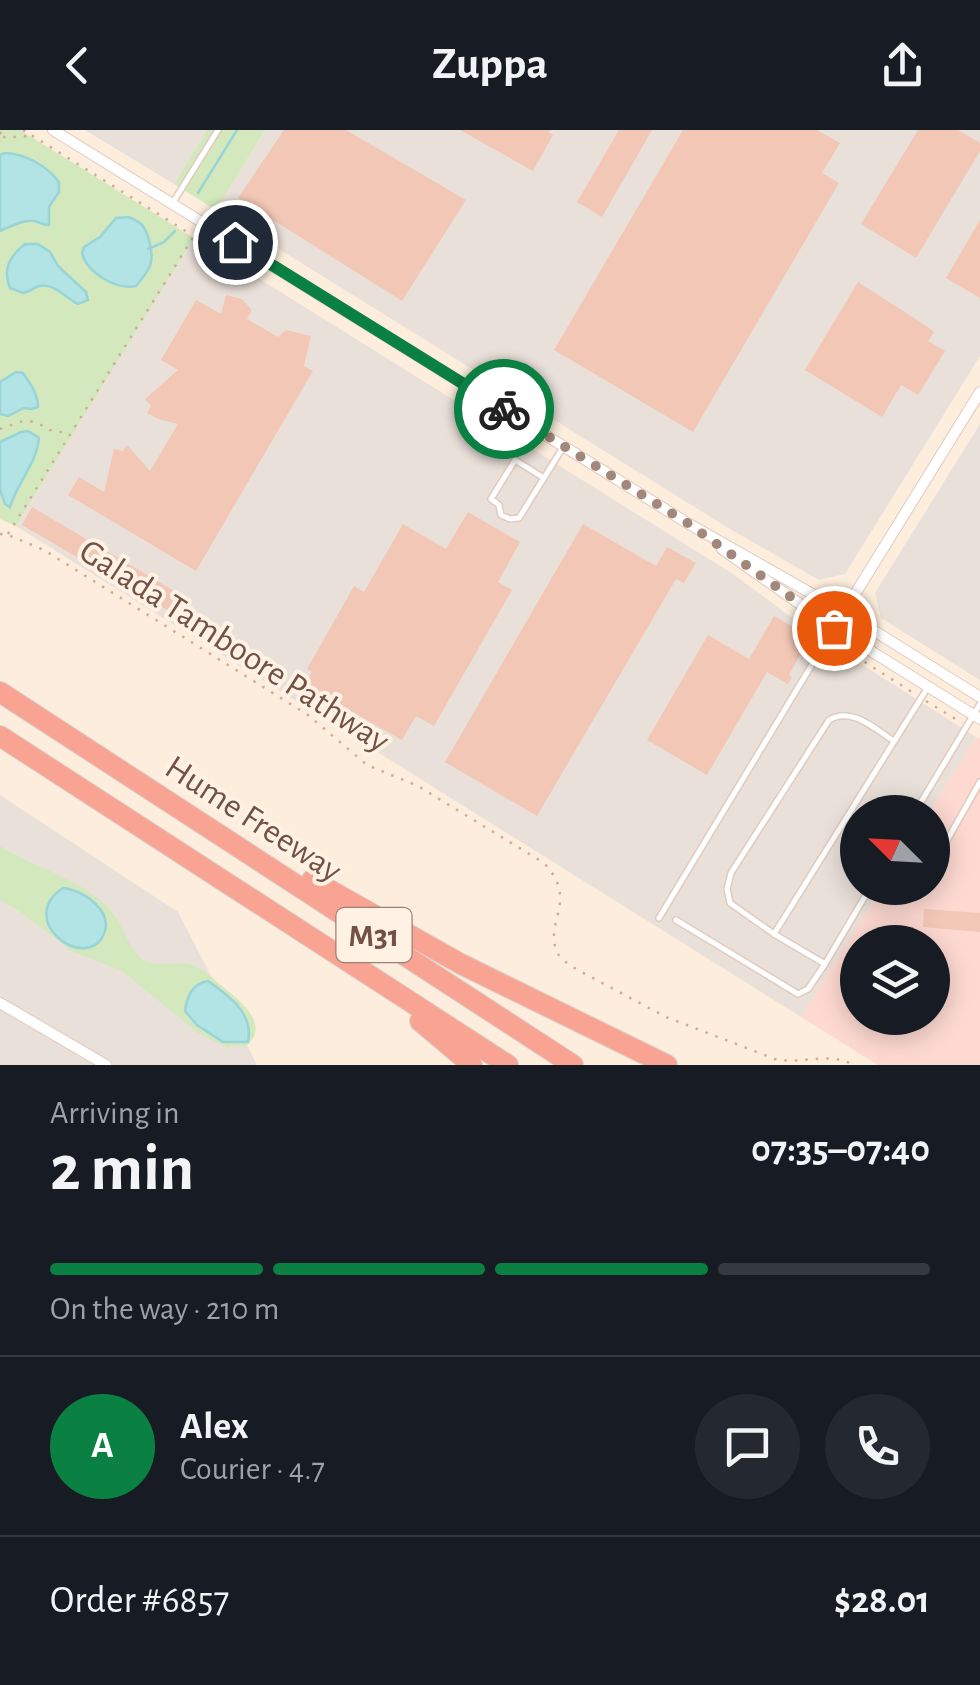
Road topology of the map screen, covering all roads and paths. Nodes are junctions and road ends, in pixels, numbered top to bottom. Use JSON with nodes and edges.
{"nodes":[{"id":1,"x":23,"y":130,"type":"edge"},
{"id":2,"x":53,"y":130,"type":"edge"},
{"id":3,"x":218,"y":130,"type":"edge"},
{"id":4,"x":29,"y":133,"type":"junction"},
{"id":5,"x":1,"y":136,"type":"edge"},
{"id":6,"x":172,"y":204,"type":"junction"},
{"id":7,"x":202,"y":222,"type":"junction"},
{"id":8,"x":194,"y":236,"type":"junction"},
{"id":9,"x":980,"y":392,"type":"edge"},
{"id":10,"x":0,"y":429,"type":"edge"},
{"id":11,"x":71,"y":431,"type":"junction"},
{"id":12,"x":564,"y":446,"type":"junction"},
{"id":13,"x":544,"y":478,"type":"junction"},
{"id":14,"x":689,"y":524,"type":"junction"},
{"id":15,"x":0,"y":534,"type":"edge"},
{"id":16,"x":8,"y":535,"type":"junction"},
{"id":17,"x":844,"y":612,"type":"junction"},
{"id":18,"x":834,"y":628,"type":"junction"},
{"id":19,"x":838,"y":645,"type":"dead end"},
{"id":20,"x":928,"y":686,"type":"junction"},
{"id":21,"x":0,"y":692,"type":"edge"},
{"id":22,"x":921,"y":698,"type":"junction"},
{"id":23,"x":980,"y":700,"type":"edge"},
{"id":24,"x":977,"y":717,"type":"edge"},
{"id":25,"x":966,"y":726,"type":"junction"},
{"id":26,"x":0,"y":736,"type":"edge"},
{"id":27,"x":894,"y":741,"type":"junction"},
{"id":28,"x":980,"y":782,"type":"edge"},
{"id":29,"x":925,"y":795,"type":"edge"},
{"id":30,"x":174,"y":805,"type":"junction"},
{"id":31,"x":950,"y":835,"type":"edge"},
{"id":32,"x":860,"y":905,"type":"edge"},
{"id":33,"x":659,"y":918,"type":"dead end"},
{"id":34,"x":676,"y":920,"type":"dead end"},
{"id":35,"x":774,"y":934,"type":"junction"},
{"id":36,"x":824,"y":964,"type":"junction"},
{"id":37,"x":361,"y":971,"type":"junction"},
{"id":38,"x":0,"y":1002,"type":"edge"},
{"id":39,"x":106,"y":1065,"type":"edge"},
{"id":40,"x":472,"y":1065,"type":"edge"},
{"id":41,"x":508,"y":1065,"type":"edge"},
{"id":42,"x":573,"y":1065,"type":"edge"},
{"id":43,"x":667,"y":1065,"type":"edge"},
{"id":44,"x":854,"y":1065,"type":"edge"}],
"edges":[{"from":1,"to":4,"type":"path"},
{"from":2,"to":6,"type":"street"},
{"from":3,"to":6,"type":"lane"},
{"from":4,"to":5,"type":"path"},
{"from":4,"to":8,"type":"path"},
{"from":6,"to":7,"type":"street"},
{"from":7,"to":8,"type":"path"},
{"from":7,"to":12,"type":"street"},
{"from":8,"to":11,"type":"path"},
{"from":9,"to":17,"type":"street"},
{"from":10,"to":11,"type":"path"},
{"from":11,"to":16,"type":"path"},
{"from":12,"to":13,"type":"lane"},
{"from":12,"to":14,"type":"street"},
{"from":13,"to":13,"type":"lane"},
{"from":14,"to":17,"type":"street"},
{"from":14,"to":18,"type":"street"},
{"from":15,"to":16,"type":"path","name":"Galada Tamboore Pathway"},
{"from":16,"to":44,"type":"path","name":"Galada Tamboore Pathway"},
{"from":17,"to":18,"type":"street"},
{"from":17,"to":23,"type":"street"},
{"from":18,"to":20,"type":"street"},
{"from":18,"to":33,"type":"lane"},
{"from":19,"to":22,"type":"path"},
{"from":20,"to":22,"type":"lane"},
{"from":20,"to":24,"type":"street"},
{"from":21,"to":30,"type":"highway","name":"Hume Freeway","number":"M31"},
{"from":22,"to":25,"type":"path"},
{"from":22,"to":27,"type":"lane"},
{"from":23,"to":24,"type":"lane"},
{"from":24,"to":25,"type":"lane"},
{"from":25,"to":29,"type":"lane"},
{"from":26,"to":37,"type":"highway","name":"Hume Freeway","number":"M31"},
{"from":27,"to":35,"type":"lane"},
{"from":27,"to":35,"type":"lane"},
{"from":28,"to":31,"type":"lane"},
{"from":30,"to":42,"type":"highway","name":"Hume Freeway","number":"M31"},
{"from":30,"to":43,"type":"highway"},
{"from":32,"to":36,"type":"lane"},
{"from":34,"to":36,"type":"lane"},
{"from":35,"to":36,"type":"lane"},
{"from":37,"to":40,"type":"highway"},
{"from":37,"to":41,"type":"highway","name":"Hume Freeway","number":"M31"},
{"from":38,"to":39,"type":"street"}]}
